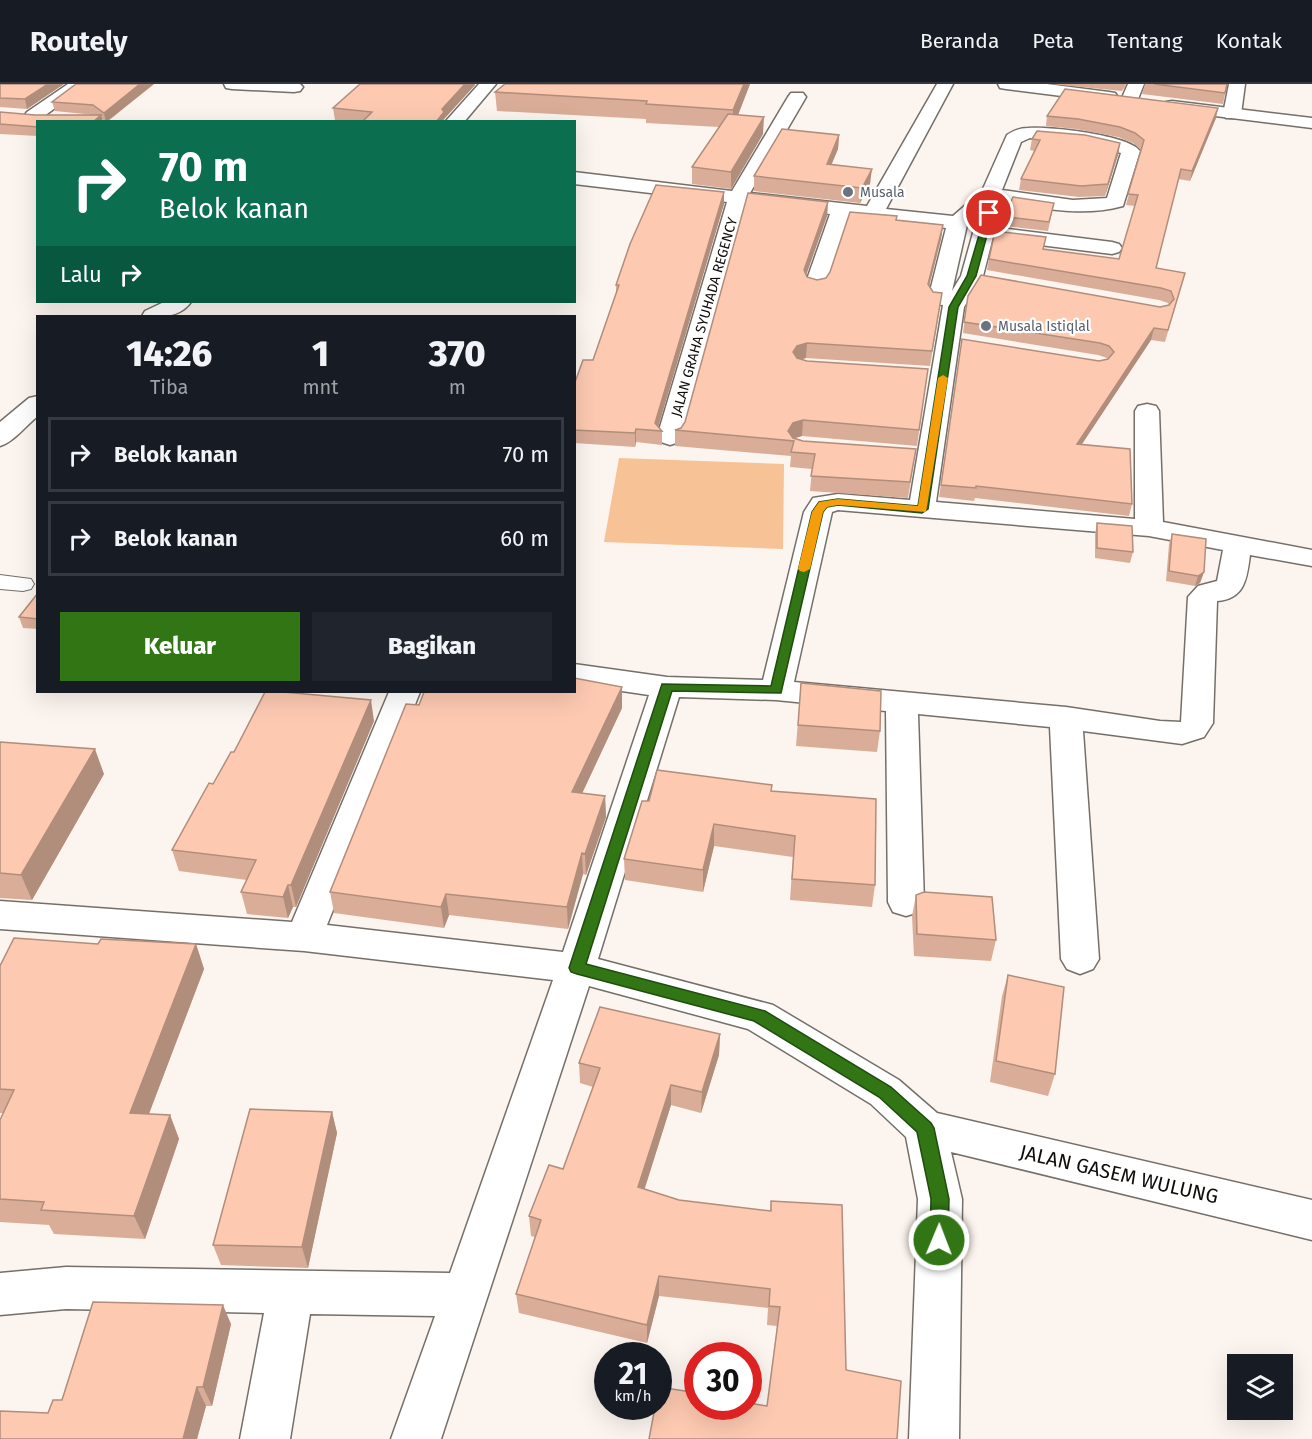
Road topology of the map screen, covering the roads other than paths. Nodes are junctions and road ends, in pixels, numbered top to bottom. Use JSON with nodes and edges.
{"nodes":[{"id":1,"x":80,"y":84,"type":"edge"},
{"id":2,"x":232,"y":84,"type":"edge"},
{"id":3,"x":488,"y":84,"type":"edge"},
{"id":4,"x":945,"y":84,"type":"edge"},
{"id":5,"x":1006,"y":84,"type":"edge"},
{"id":6,"x":1237,"y":84,"type":"edge"},
{"id":7,"x":294,"y":87,"type":"dead end"},
{"id":8,"x":1133,"y":92,"type":"edge"},
{"id":9,"x":797,"y":98,"type":"dead end"},
{"id":10,"x":11,"y":114,"type":"edge"},
{"id":11,"x":1232,"y":114,"type":"junction"},
{"id":12,"x":33,"y":116,"type":"junction"},
{"id":13,"x":64,"y":119,"type":"edge"},
{"id":14,"x":456,"y":120,"type":"edge"},
{"id":15,"x":1312,"y":123,"type":"edge"},
{"id":16,"x":576,"y":177,"type":"edge"},
{"id":17,"x":738,"y":197,"type":"junction"},
{"id":18,"x":842,"y":209,"type":"junction"},
{"id":19,"x":874,"y":212,"type":"junction"},
{"id":20,"x":988,"y":213,"type":"junction"},
{"id":21,"x":957,"y":223,"type":"junction"},
{"id":22,"x":1112,"y":248,"type":"dead end"},
{"id":23,"x":972,"y":276,"type":"junction"},
{"id":24,"x":995,"y":280,"type":"edge"},
{"id":25,"x":816,"y":285,"type":"edge"},
{"id":26,"x":939,"y":299,"type":"edge"},
{"id":27,"x":178,"y":303,"type":"edge"},
{"id":28,"x":155,"y":315,"type":"edge"},
{"id":29,"x":36,"y":405,"type":"edge"},
{"id":30,"x":1147,"y":411,"type":"dead end"},
{"id":31,"x":670,"y":437,"type":"dead end"},
{"id":32,"x":0,"y":438,"type":"edge"},
{"id":33,"x":922,"y":509,"type":"junction"},
{"id":34,"x":1149,"y":528,"type":"junction"},
{"id":35,"x":1238,"y":543,"type":"junction"},
{"id":36,"x":1312,"y":558,"type":"edge"},
{"id":37,"x":0,"y":582,"type":"edge"},
{"id":38,"x":23,"y":584,"type":"dead end"},
{"id":39,"x":576,"y":674,"type":"edge"},
{"id":40,"x":667,"y":687,"type":"junction"},
{"id":41,"x":776,"y":690,"type":"junction"},
{"id":42,"x":405,"y":693,"type":"edge"},
{"id":43,"x":902,"y":702,"type":"junction"},
{"id":44,"x":1066,"y":718,"type":"junction"},
{"id":45,"x":906,"y":902,"type":"dead end"},
{"id":46,"x":0,"y":915,"type":"edge"},
{"id":47,"x":304,"y":936,"type":"junction"},
{"id":48,"x":1080,"y":959,"type":"dead end"},
{"id":49,"x":577,"y":968,"type":"junction"},
{"id":50,"x":925,"y":1128,"type":"junction"},
{"id":51,"x":1312,"y":1221,"type":"edge"},
{"id":52,"x":291,"y":1292,"type":"junction"},
{"id":53,"x":0,"y":1294,"type":"edge"},
{"id":54,"x":466,"y":1296,"type":"junction"},
{"id":55,"x":265,"y":1439,"type":"edge"},
{"id":56,"x":416,"y":1439,"type":"edge"},
{"id":57,"x":934,"y":1439,"type":"edge"}],
"edges":[{"from":1,"to":12,"type":"street"},
{"from":2,"to":7,"type":"street"},
{"from":3,"to":14,"type":"street"},
{"from":4,"to":19,"type":"street"},
{"from":5,"to":8,"type":"street"},
{"from":6,"to":11,"type":"street"},
{"from":8,"to":11,"type":"street"},
{"from":9,"to":17,"type":"street","name":"JALAN GRAHA SYUHADA REGENCY"},
{"from":10,"to":12,"type":"street"},
{"from":11,"to":15,"type":"street"},
{"from":12,"to":13,"type":"street"},
{"from":16,"to":17,"type":"street","name":"JALAN GRAHA SYUHADA REGENCY"},
{"from":17,"to":18,"type":"street","name":"JALAN GRAHA SYUHADA REGENCY"},
{"from":17,"to":31,"type":"street","name":"JALAN GRAHA SYUHADA REGENCY"},
{"from":18,"to":19,"type":"street","name":"JALAN GRAHA SYUHADA REGENCY"},
{"from":18,"to":25,"type":"street"},
{"from":19,"to":21,"type":"street","name":"JALAN GRAHA SYUHADA REGENCY"},
{"from":20,"to":20,"type":"street"},
{"from":20,"to":21,"type":"street"},
{"from":20,"to":22,"type":"street"},
{"from":20,"to":23,"type":"street"},
{"from":21,"to":26,"type":"street"},
{"from":23,"to":24,"type":"street"},
{"from":23,"to":33,"type":"street"},
{"from":27,"to":28,"type":"street"},
{"from":29,"to":32,"type":"street"},
{"from":30,"to":34,"type":"street"},
{"from":33,"to":34,"type":"street"},
{"from":33,"to":41,"type":"street"},
{"from":34,"to":35,"type":"street"},
{"from":35,"to":36,"type":"street"},
{"from":35,"to":44,"type":"street"},
{"from":37,"to":38,"type":"lane"},
{"from":39,"to":40,"type":"street"},
{"from":40,"to":41,"type":"street"},
{"from":40,"to":49,"type":"street"},
{"from":41,"to":43,"type":"street"},
{"from":42,"to":47,"type":"street"},
{"from":43,"to":44,"type":"street"},
{"from":43,"to":45,"type":"street"},
{"from":44,"to":48,"type":"street"},
{"from":46,"to":47,"type":"street"},
{"from":47,"to":49,"type":"street"},
{"from":49,"to":50,"type":"street"},
{"from":49,"to":54,"type":"street"},
{"from":50,"to":51,"type":"street","name":"JALAN GASEM WULUNG"},
{"from":50,"to":57,"type":"street"},
{"from":52,"to":53,"type":"street"},
{"from":52,"to":54,"type":"street"},
{"from":52,"to":55,"type":"street"},
{"from":54,"to":56,"type":"street"}]}
